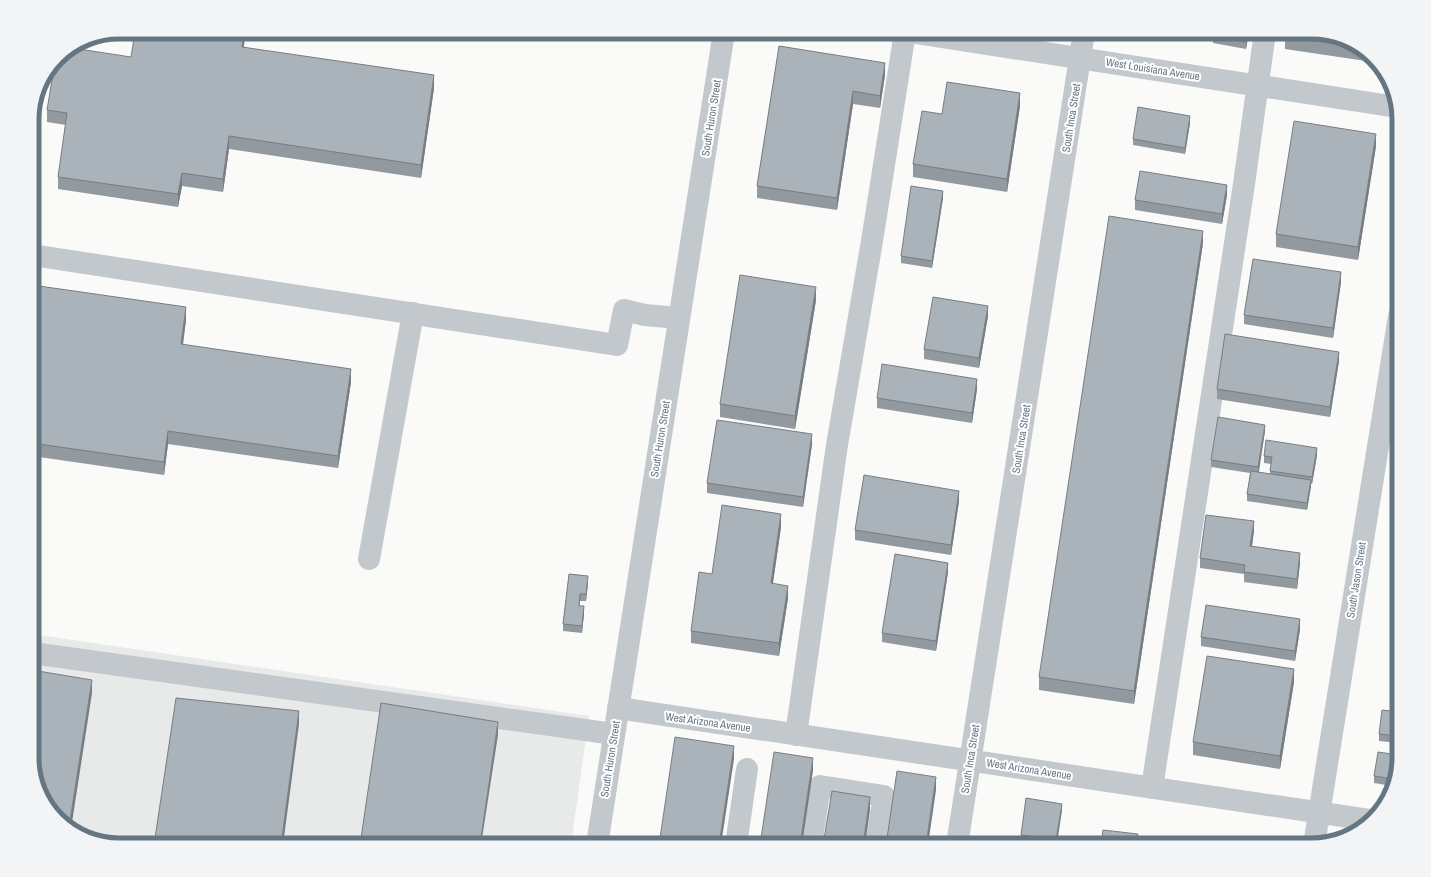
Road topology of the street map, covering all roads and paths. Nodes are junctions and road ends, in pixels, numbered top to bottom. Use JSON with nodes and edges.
{"nodes":[{"id":1,"x":723,"y":39,"type":"edge"},
{"id":2,"x":904,"y":39,"type":"edge"},
{"id":3,"x":955,"y":39,"type":"edge"},
{"id":4,"x":1083,"y":39,"type":"edge"},
{"id":5,"x":1264,"y":39,"type":"edge"},
{"id":6,"x":1080,"y":58,"type":"junction"},
{"id":7,"x":1257,"y":85,"type":"junction"},
{"id":8,"x":1391,"y":106,"type":"edge"},
{"id":9,"x":39,"y":256,"type":"edge"},
{"id":10,"x":413,"y":313,"type":"junction"},
{"id":11,"x":679,"y":318,"type":"junction"},
{"id":12,"x":1392,"y":359,"type":"edge"},
{"id":13,"x":369,"y":559,"type":"dead end"},
{"id":14,"x":39,"y":653,"type":"edge"},
{"id":15,"x":618,"y":708,"type":"junction"},
{"id":16,"x":614,"y":734,"type":"junction"},
{"id":17,"x":796,"y":734,"type":"junction"},
{"id":18,"x":970,"y":760,"type":"junction"},
{"id":19,"x":747,"y":769,"type":"dead end"},
{"id":20,"x":1152,"y":788,"type":"junction"},
{"id":21,"x":1318,"y":813,"type":"junction"},
{"id":22,"x":1363,"y":819,"type":"edge"},
{"id":23,"x":597,"y":838,"type":"edge"},
{"id":24,"x":737,"y":838,"type":"edge"},
{"id":25,"x":812,"y":838,"type":"edge"},
{"id":26,"x":877,"y":838,"type":"edge"},
{"id":27,"x":958,"y":838,"type":"edge"},
{"id":28,"x":1315,"y":838,"type":"edge"}],
"edges":[{"from":1,"to":11,"type":"street","name":"South Huron Street"},
{"from":2,"to":17,"type":"street"},
{"from":3,"to":6,"type":"street","name":"West Louisiana Avenue"},
{"from":4,"to":6,"type":"street","name":"South Inca Street"},
{"from":5,"to":7,"type":"street"},
{"from":6,"to":7,"type":"street","name":"West Louisiana Avenue"},
{"from":6,"to":18,"type":"street","name":"South Inca Street"},
{"from":7,"to":8,"type":"street","name":"West Louisiana Avenue"},
{"from":7,"to":20,"type":"street"},
{"from":9,"to":10,"type":"street"},
{"from":10,"to":11,"type":"street"},
{"from":10,"to":13,"type":"street"},
{"from":11,"to":15,"type":"street","name":"South Huron Street"},
{"from":12,"to":21,"type":"street","name":"South Jason Street"},
{"from":14,"to":16,"type":"street"},
{"from":15,"to":16,"type":"street","name":"South Huron Street"},
{"from":15,"to":17,"type":"street","name":"West Arizona Avenue"},
{"from":16,"to":23,"type":"street","name":"South Huron Street"},
{"from":17,"to":18,"type":"street","name":"West Arizona Avenue"},
{"from":18,"to":20,"type":"street","name":"West Arizona Avenue"},
{"from":18,"to":27,"type":"street","name":"South Inca Street"},
{"from":19,"to":24,"type":"street"},
{"from":20,"to":21,"type":"street","name":"West Arizona Avenue"},
{"from":21,"to":22,"type":"street","name":"West Arizona Avenue"},
{"from":21,"to":28,"type":"street","name":"South Jason Street"},
{"from":25,"to":26,"type":"street"}]}
